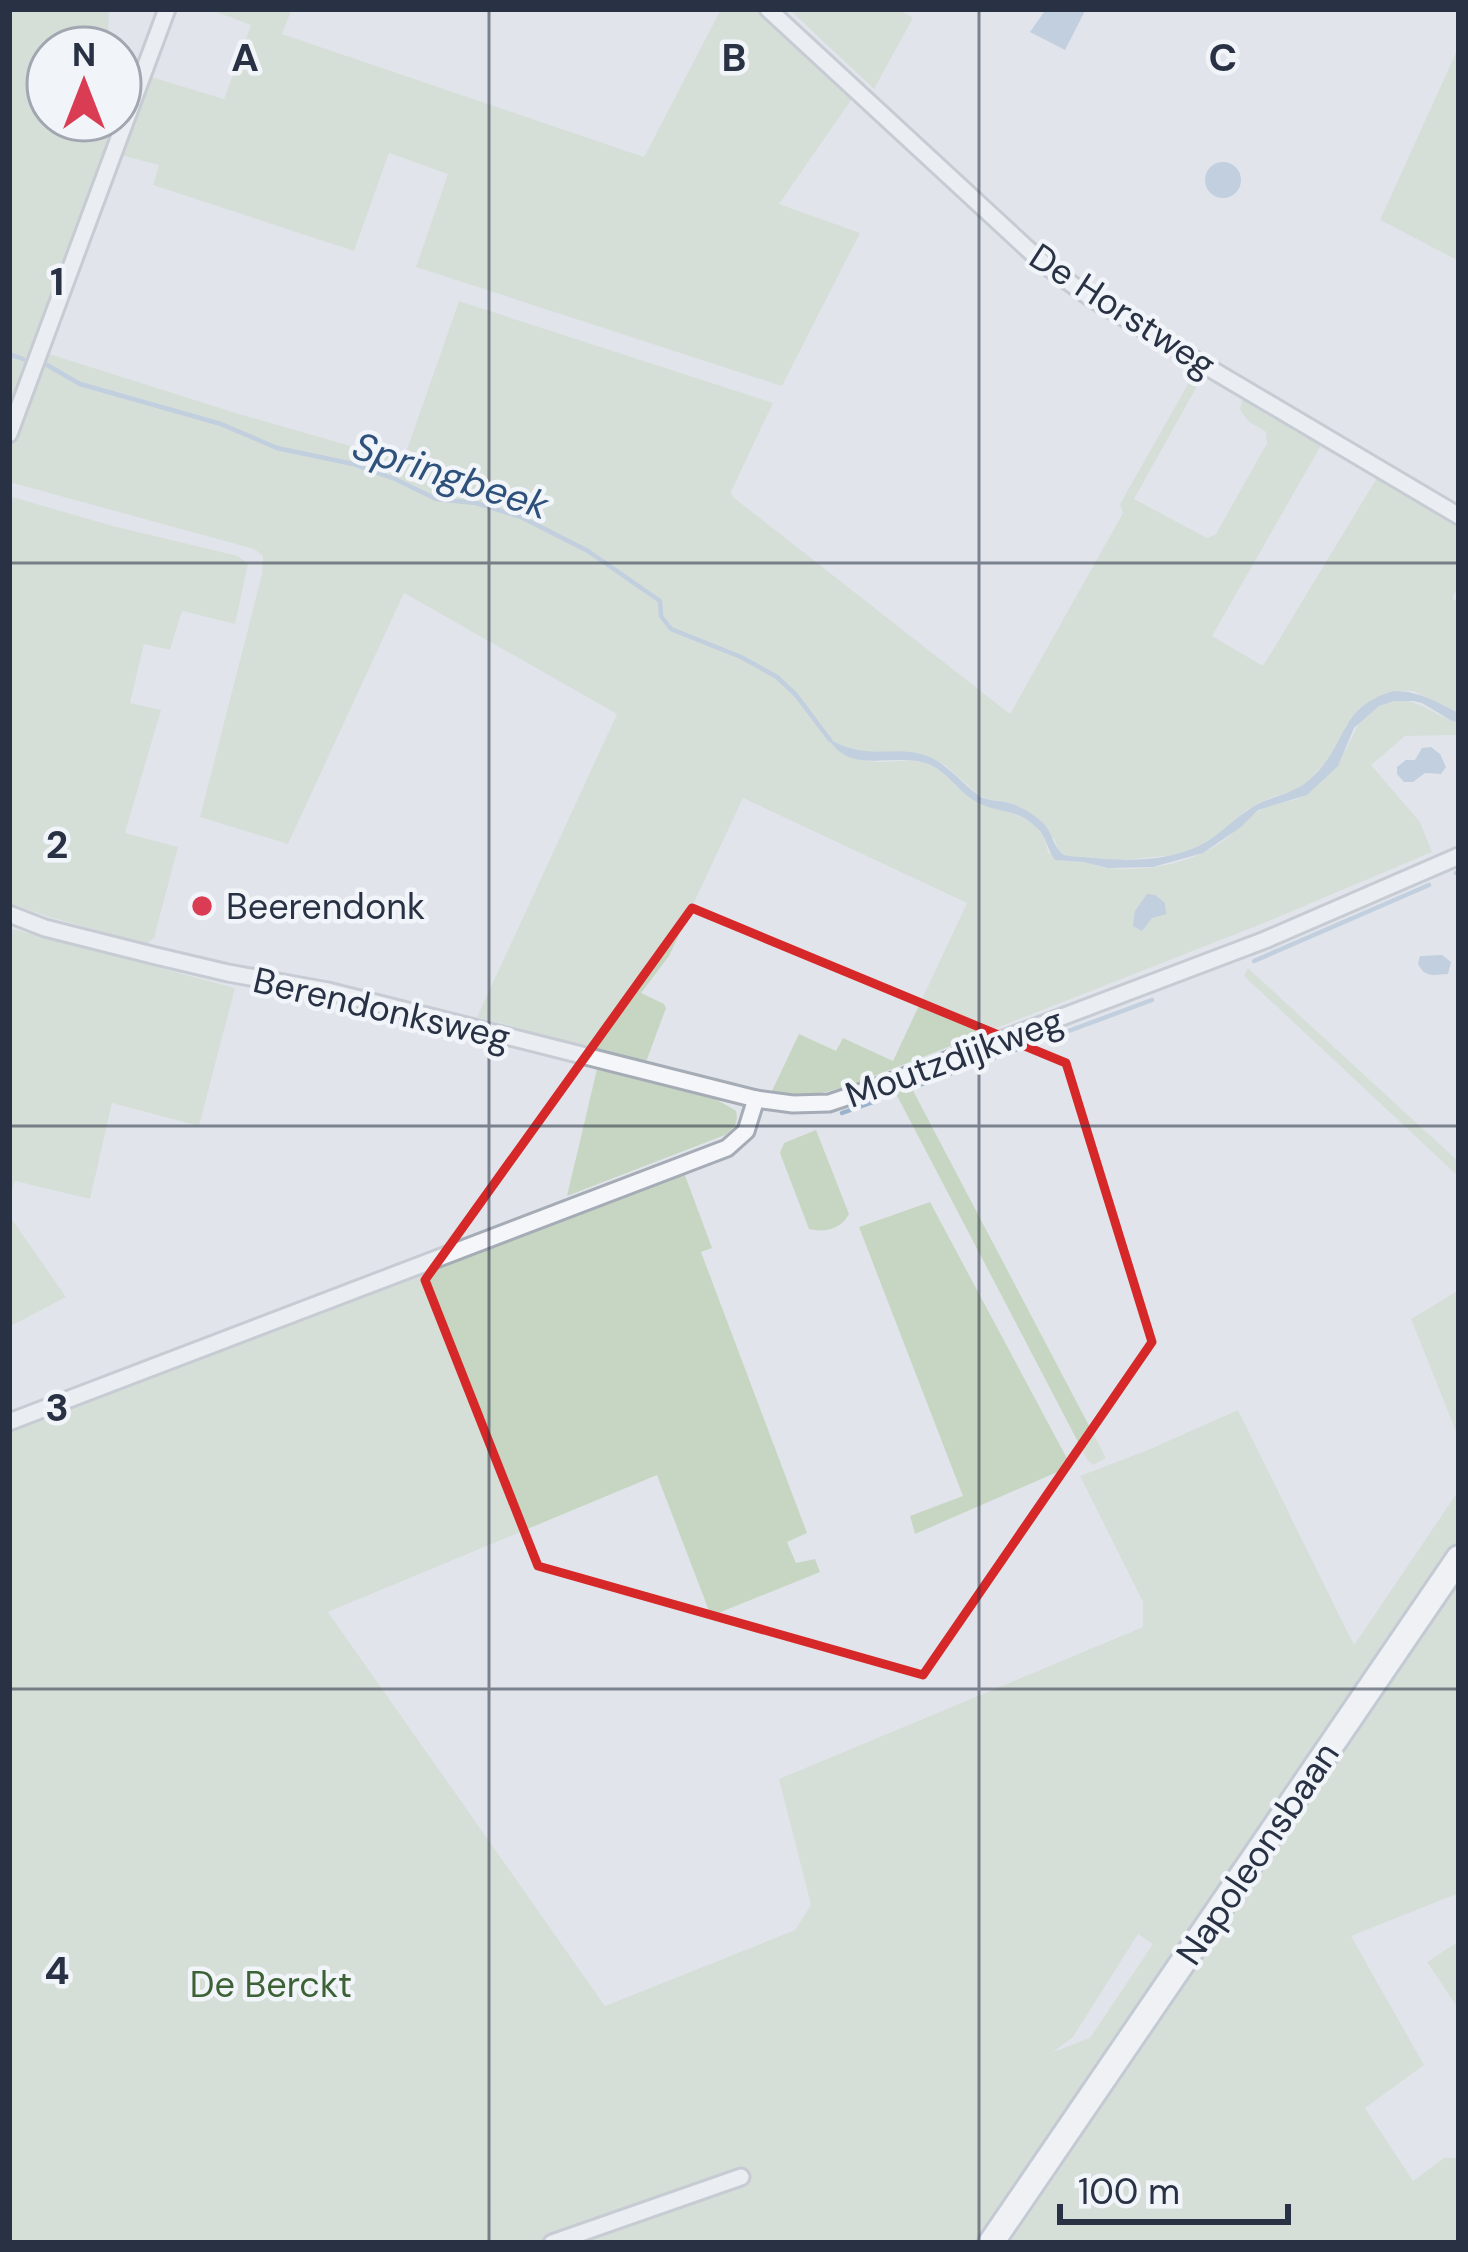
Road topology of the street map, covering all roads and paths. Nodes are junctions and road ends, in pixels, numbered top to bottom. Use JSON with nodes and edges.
{"nodes":[{"id":1,"x":167,"y":9,"type":"edge"},
{"id":2,"x":768,"y":9,"type":"edge"},
{"id":3,"x":9,"y":434,"type":"edge"},
{"id":4,"x":1459,"y":516,"type":"edge"},
{"id":5,"x":1459,"y":856,"type":"edge"},
{"id":6,"x":9,"y":914,"type":"edge"},
{"id":7,"x":756,"y":1099,"type":"junction"},
{"id":8,"x":9,"y":1421,"type":"edge"},
{"id":9,"x":1459,"y":1558,"type":"edge"},
{"id":10,"x":1055,"y":2148,"type":"junction"},
{"id":11,"x":741,"y":2177,"type":"dead end"},
{"id":12,"x":552,"y":2243,"type":"edge"},
{"id":13,"x":991,"y":2243,"type":"edge"},
{"id":14,"x":1006,"y":2243,"type":"edge"}],
"edges":[{"from":1,"to":3,"type":"street"},
{"from":2,"to":4,"type":"street","name":"De Horstweg"},
{"from":5,"to":7,"type":"street","name":"Moutzdijkweg"},
{"from":6,"to":7,"type":"street","name":"Berendonksweg"},
{"from":7,"to":8,"type":"street"},
{"from":9,"to":10,"type":"main road","name":"Napoleonsbaan"},
{"from":10,"to":13,"type":"main road","name":"Napoleonsbaan"},
{"from":10,"to":14,"type":"main road","name":"Napoleonsbaan"},
{"from":11,"to":12,"type":"street"}]}
